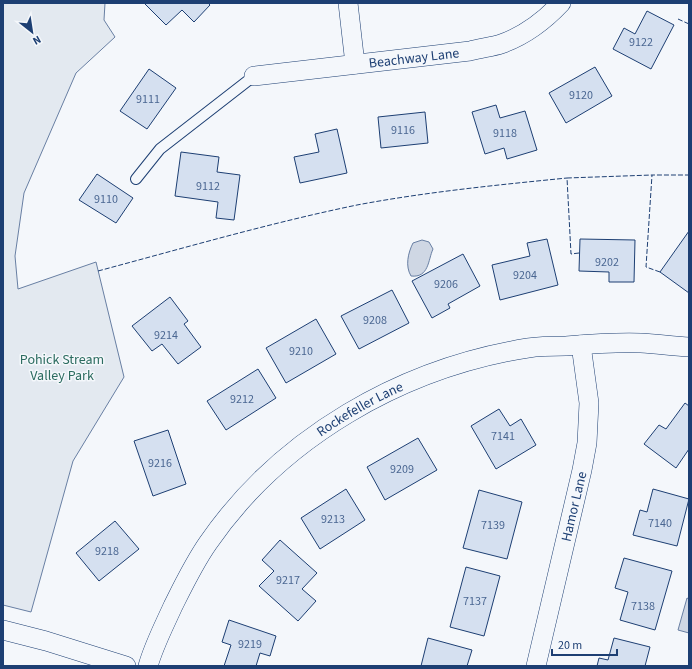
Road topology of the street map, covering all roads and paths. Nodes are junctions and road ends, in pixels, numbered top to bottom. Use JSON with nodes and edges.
{"nodes":[{"id":1,"x":348,"y":3,"type":"edge"},
{"id":2,"x":561,"y":3,"type":"edge"},
{"id":3,"x":355,"y":64,"type":"junction"},
{"id":4,"x":254,"y":76,"type":"joint"},
{"id":5,"x":136,"y":179,"type":"dead end"},
{"id":6,"x":581,"y":345,"type":"junction"},
{"id":7,"x":689,"y":347,"type":"edge"},
{"id":8,"x":3,"y":630,"type":"edge"},
{"id":9,"x":126,"y":666,"type":"edge"},
{"id":10,"x":148,"y":666,"type":"edge"},
{"id":11,"x":536,"y":666,"type":"edge"}],
"edges":[{"from":1,"to":3,"type":"street"},
{"from":2,"to":3,"type":"street","name":"Beachway Lane"},
{"from":3,"to":4,"type":"street","name":"Beachway Lane"},
{"from":4,"to":5,"type":"lane"},
{"from":6,"to":7,"type":"street","name":"Rockefeller Lane"},
{"from":6,"to":10,"type":"street","name":"Rockefeller Lane"},
{"from":6,"to":11,"type":"street","name":"Hamor Lane"},
{"from":8,"to":9,"type":"street"}]}
